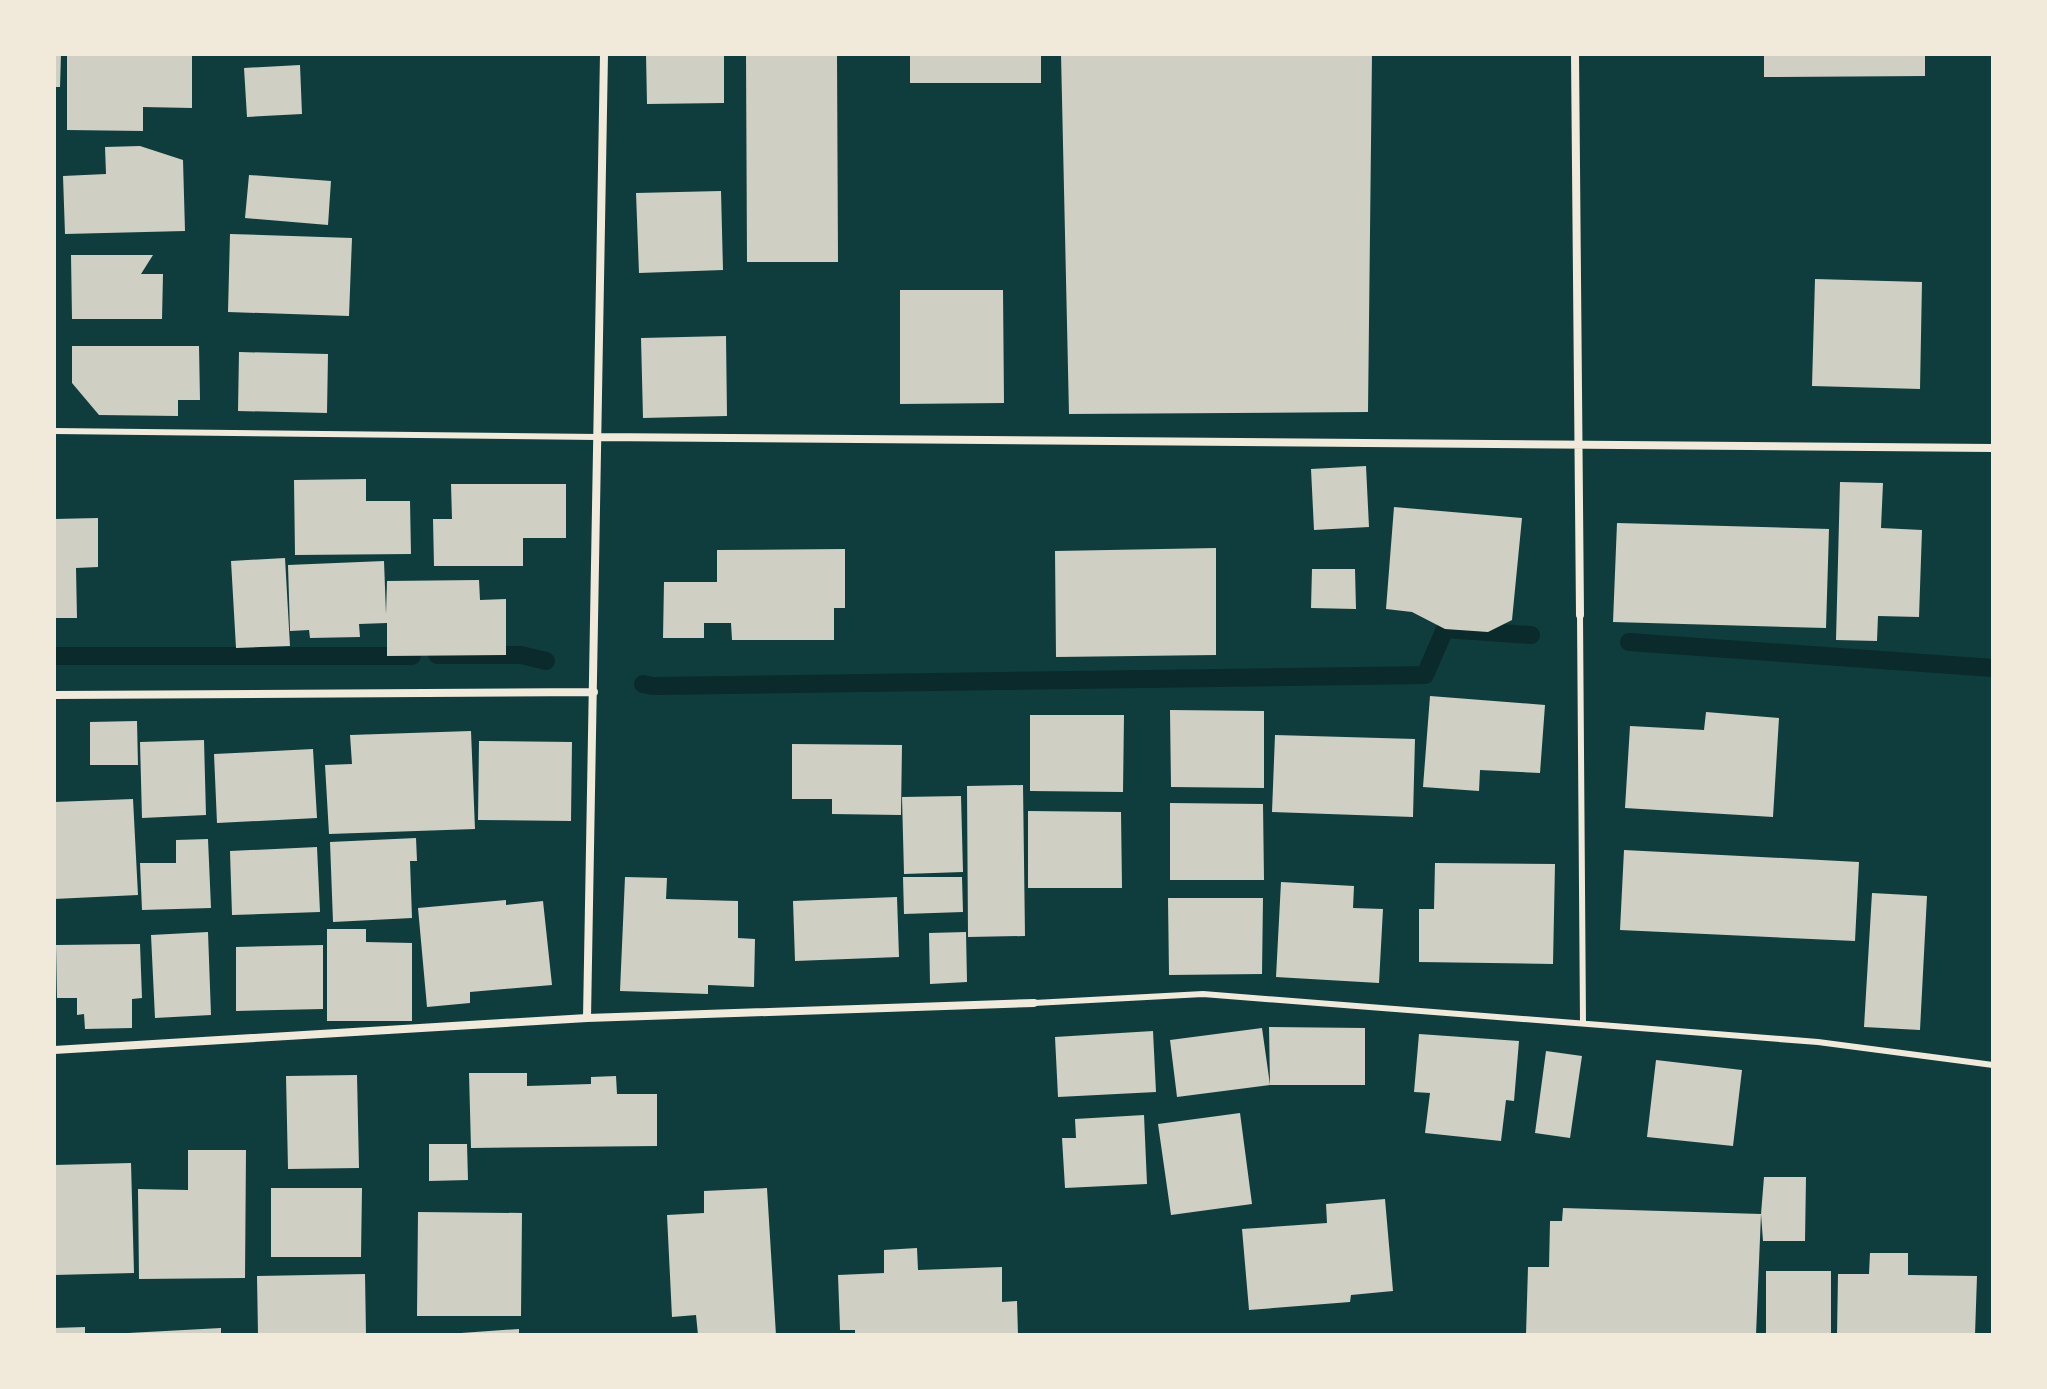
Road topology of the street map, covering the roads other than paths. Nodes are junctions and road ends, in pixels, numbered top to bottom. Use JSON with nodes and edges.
{"nodes":[{"id":1,"x":604,"y":54,"type":"edge"},
{"id":2,"x":1575,"y":54,"type":"edge"},
{"id":3,"x":54,"y":431,"type":"edge"},
{"id":4,"x":598,"y":437,"type":"junction"},
{"id":5,"x":1578,"y":443,"type":"junction"},
{"id":6,"x":1993,"y":448,"type":"edge"},
{"id":7,"x":1580,"y":615,"type":"joint"},
{"id":8,"x":594,"y":692,"type":"junction"},
{"id":9,"x":54,"y":695,"type":"edge"},
{"id":10,"x":1034,"y":1003,"type":"joint"},
{"id":11,"x":587,"y":1018,"type":"junction"},
{"id":12,"x":1583,"y":1023,"type":"junction"},
{"id":13,"x":54,"y":1050,"type":"edge"},
{"id":14,"x":1993,"y":1065,"type":"edge"}],
"edges":[{"from":1,"to":4,"type":"street"},
{"from":2,"to":5,"type":"street"},
{"from":3,"to":4,"type":"lane"},
{"from":4,"to":5,"type":"street"},
{"from":4,"to":8,"type":"street"},
{"from":5,"to":6,"type":"street"},
{"from":5,"to":7,"type":"street"},
{"from":7,"to":12,"type":"lane"},
{"from":8,"to":9,"type":"street"},
{"from":8,"to":11,"type":"street"},
{"from":10,"to":11,"type":"street"},
{"from":10,"to":12,"type":"lane"},
{"from":11,"to":13,"type":"street"},
{"from":12,"to":14,"type":"lane"}]}
